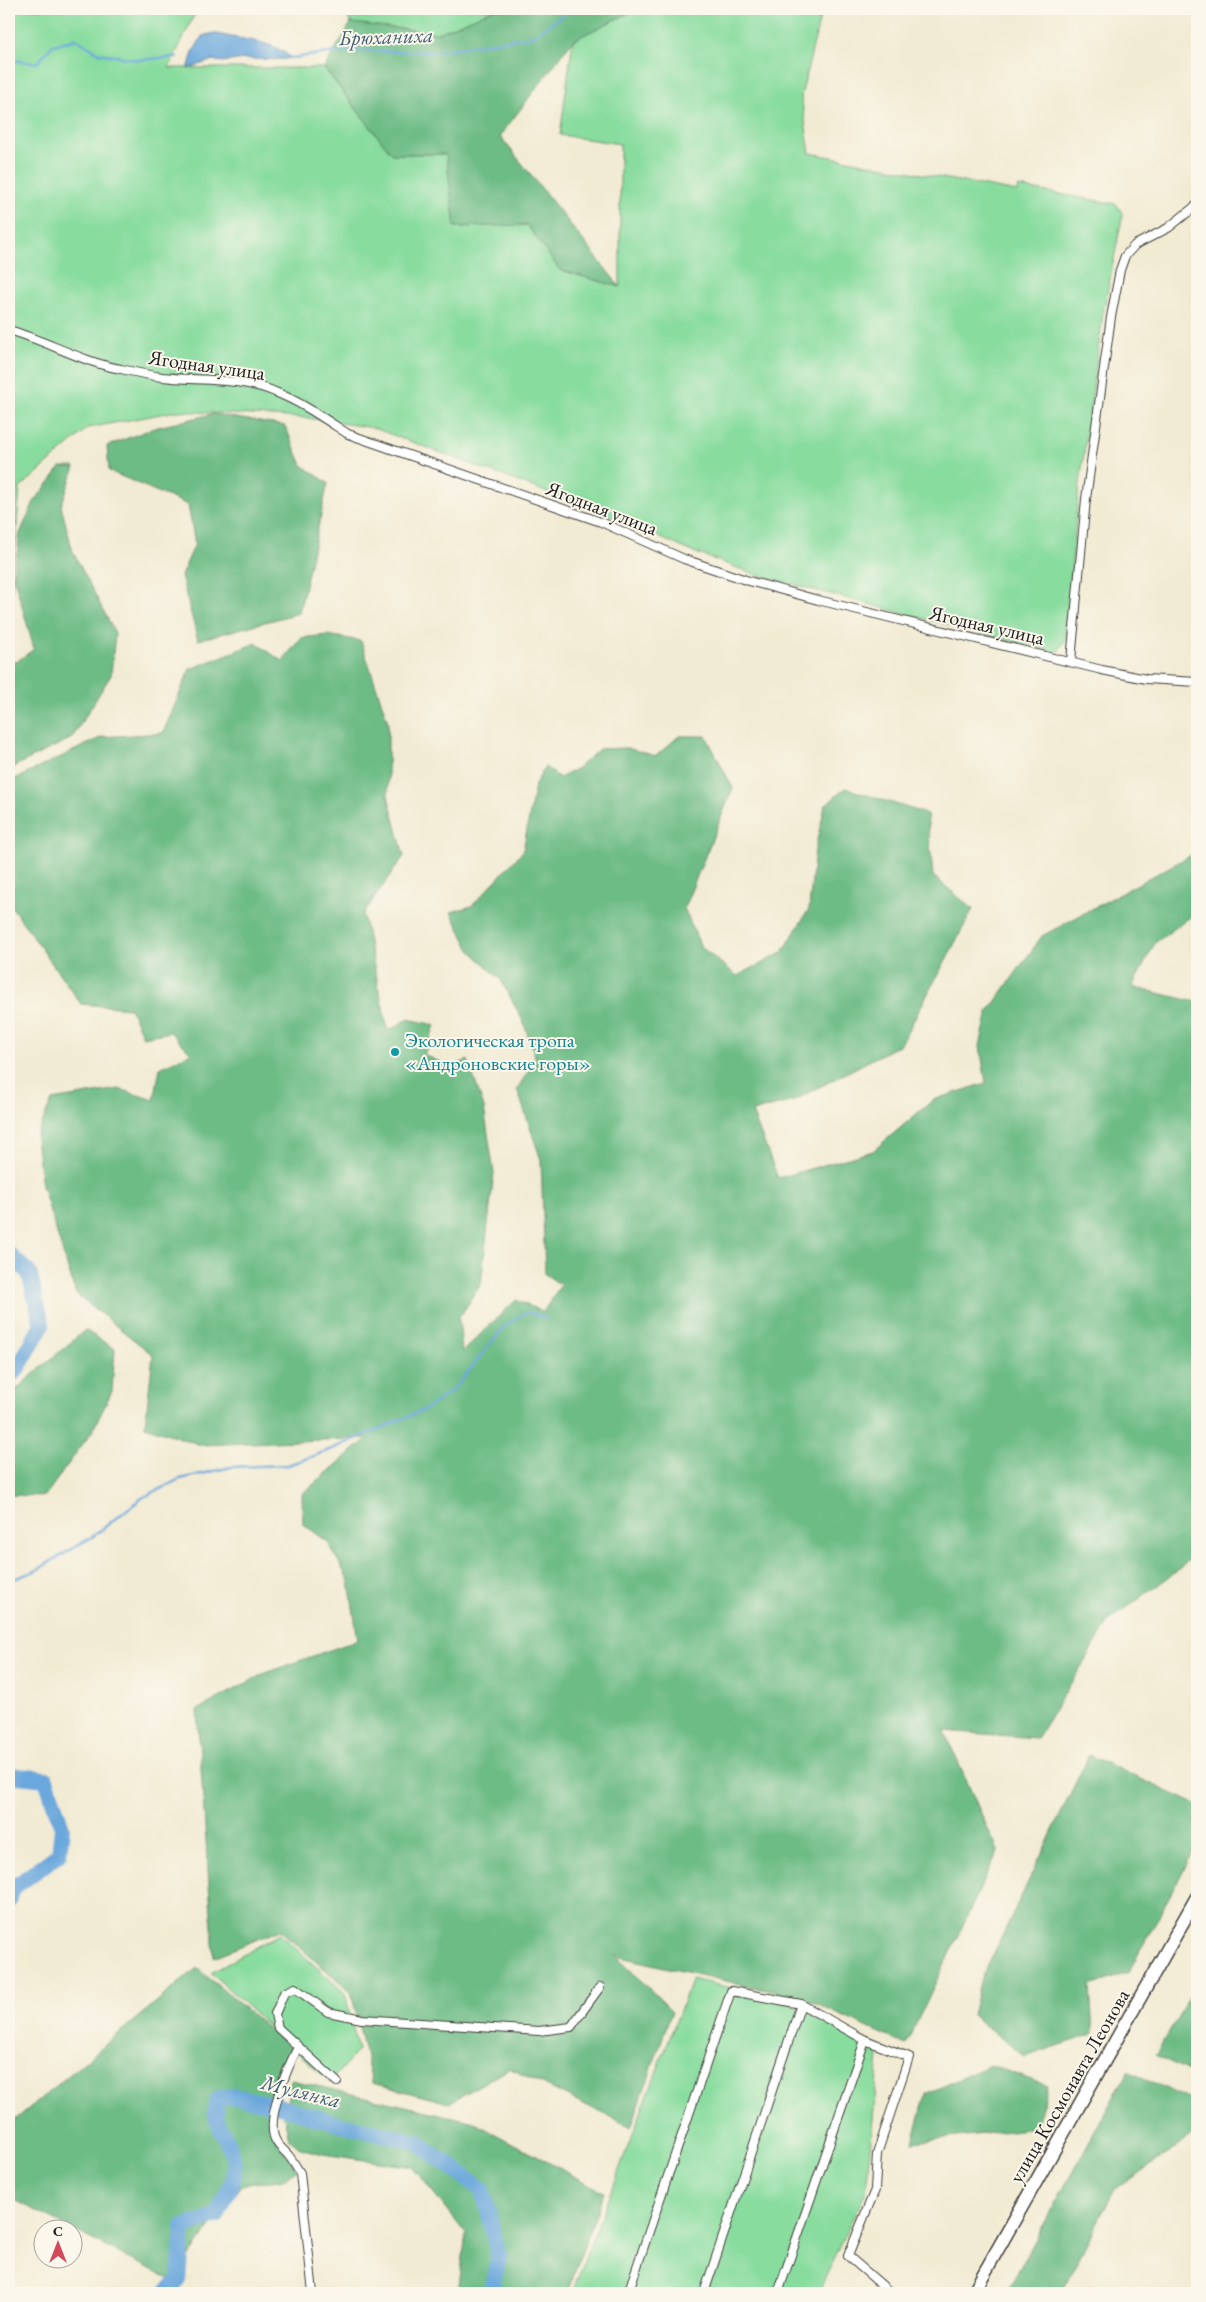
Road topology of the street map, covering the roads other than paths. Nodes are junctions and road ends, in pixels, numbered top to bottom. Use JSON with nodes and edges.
{"nodes":[{"id":1,"x":1197,"y":205,"type":"edge"},
{"id":2,"x":9,"y":330,"type":"edge"},
{"id":3,"x":1071,"y":661,"type":"junction"},
{"id":4,"x":1197,"y":682,"type":"edge"},
{"id":5,"x":1197,"y":1897,"type":"edge"},
{"id":6,"x":600,"y":1987,"type":"dead end"},
{"id":7,"x":801,"y":2004,"type":"junction"},
{"id":8,"x":865,"y":2040,"type":"junction"},
{"id":9,"x":298,"y":2047,"type":"junction"},
{"id":10,"x":337,"y":2082,"type":"dead end"},
{"id":11,"x":313,"y":2293,"type":"edge"},
{"id":12,"x":628,"y":2293,"type":"edge"},
{"id":13,"x":704,"y":2293,"type":"edge"},
{"id":14,"x":778,"y":2293,"type":"edge"},
{"id":15,"x":891,"y":2293,"type":"edge"},
{"id":16,"x":973,"y":2293,"type":"edge"}],
"edges":[{"from":1,"to":3,"type":"street"},
{"from":2,"to":3,"type":"street","name":"Ягодная улица"},
{"from":3,"to":4,"type":"street","name":"Ягодная улица"},
{"from":5,"to":16,"type":"main road","name":"улица Космонавта Леонова"},
{"from":6,"to":9,"type":"street"},
{"from":7,"to":8,"type":"street"},
{"from":7,"to":12,"type":"street"},
{"from":7,"to":13,"type":"street"},
{"from":8,"to":14,"type":"street"},
{"from":8,"to":15,"type":"street"},
{"from":9,"to":10,"type":"street"},
{"from":9,"to":11,"type":"street"}]}
